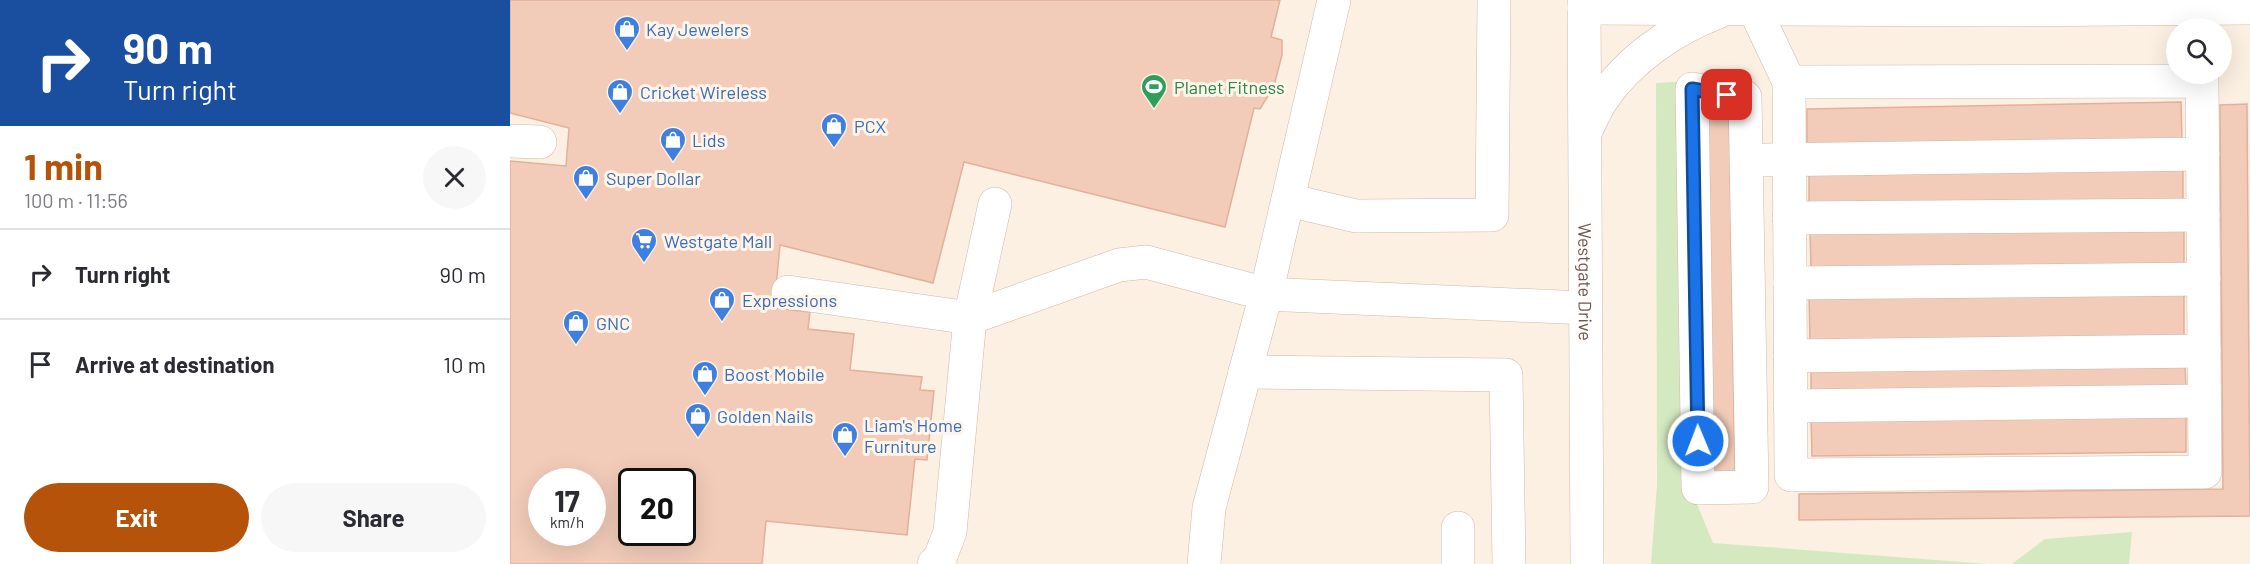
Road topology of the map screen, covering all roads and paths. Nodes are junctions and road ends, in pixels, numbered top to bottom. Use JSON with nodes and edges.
{"nodes":[{"id":1,"x":1334,"y":0,"type":"edge"},
{"id":2,"x":1494,"y":0,"type":"edge"},
{"id":3,"x":1584,"y":4,"type":"edge"},
{"id":4,"x":1915,"y":5,"type":"edge"},
{"id":5,"x":1741,"y":8,"type":"junction"},
{"id":6,"x":2250,"y":8,"type":"edge"},
{"id":7,"x":1789,"y":82,"type":"junction"},
{"id":8,"x":1585,"y":132,"type":"junction"},
{"id":9,"x":2203,"y":154,"type":"junction"},
{"id":10,"x":1789,"y":159,"type":"junction"},
{"id":11,"x":1746,"y":160,"type":"junction"},
{"id":12,"x":1288,"y":200,"type":"junction"},
{"id":13,"x":995,"y":204,"type":"dead end"},
{"id":14,"x":2203,"y":215,"type":"junction"},
{"id":15,"x":1789,"y":218,"type":"junction"},
{"id":16,"x":2204,"y":279,"type":"junction"},
{"id":17,"x":1790,"y":283,"type":"junction"},
{"id":18,"x":788,"y":292,"type":"dead end"},
{"id":19,"x":1266,"y":294,"type":"junction"},
{"id":20,"x":1585,"y":308,"type":"junction"},
{"id":21,"x":970,"y":318,"type":"junction"},
{"id":22,"x":2204,"y":351,"type":"junction"},
{"id":23,"x":1790,"y":356,"type":"junction"},
{"id":24,"x":1245,"y":372,"type":"junction"},
{"id":25,"x":2205,"y":401,"type":"junction"},
{"id":26,"x":1790,"y":406,"type":"junction"},
{"id":27,"x":1791,"y":476,"type":"junction"},
{"id":28,"x":1752,"y":487,"type":"junction"},
{"id":29,"x":1458,"y":528,"type":"dead end"},
{"id":30,"x":934,"y":564,"type":"edge"},
{"id":31,"x":1204,"y":564,"type":"edge"},
{"id":32,"x":1458,"y":564,"type":"edge"},
{"id":33,"x":1509,"y":564,"type":"edge"},
{"id":34,"x":1587,"y":564,"type":"edge"}],
"edges":[{"from":1,"to":12,"type":"street"},
{"from":2,"to":12,"type":"street"},
{"from":3,"to":5,"type":"street"},
{"from":3,"to":8,"type":"street","name":"Westgate Drive"},
{"from":4,"to":5,"type":"street"},
{"from":4,"to":6,"type":"street"},
{"from":5,"to":7,"type":"street"},
{"from":5,"to":8,"type":"street"},
{"from":7,"to":9,"type":"street"},
{"from":7,"to":10,"type":"street"},
{"from":8,"to":20,"type":"street","name":"Westgate Drive"},
{"from":9,"to":10,"type":"street"},
{"from":9,"to":14,"type":"street"},
{"from":10,"to":11,"type":"street"},
{"from":10,"to":15,"type":"street"},
{"from":11,"to":28,"type":"street"},
{"from":11,"to":28,"type":"street"},
{"from":12,"to":19,"type":"street"},
{"from":13,"to":21,"type":"street"},
{"from":14,"to":15,"type":"street"},
{"from":14,"to":16,"type":"street"},
{"from":15,"to":17,"type":"street"},
{"from":16,"to":17,"type":"street"},
{"from":16,"to":22,"type":"street"},
{"from":17,"to":23,"type":"street"},
{"from":18,"to":21,"type":"street"},
{"from":19,"to":20,"type":"street"},
{"from":19,"to":21,"type":"street"},
{"from":19,"to":24,"type":"street"},
{"from":20,"to":34,"type":"street","name":"Westgate Drive"},
{"from":21,"to":30,"type":"street"},
{"from":22,"to":23,"type":"street"},
{"from":22,"to":25,"type":"street"},
{"from":23,"to":26,"type":"street"},
{"from":24,"to":31,"type":"street"},
{"from":24,"to":33,"type":"street"},
{"from":25,"to":26,"type":"street"},
{"from":25,"to":27,"type":"street"},
{"from":26,"to":27,"type":"street"},
{"from":27,"to":28,"type":"street"},
{"from":29,"to":32,"type":"street"}]}
